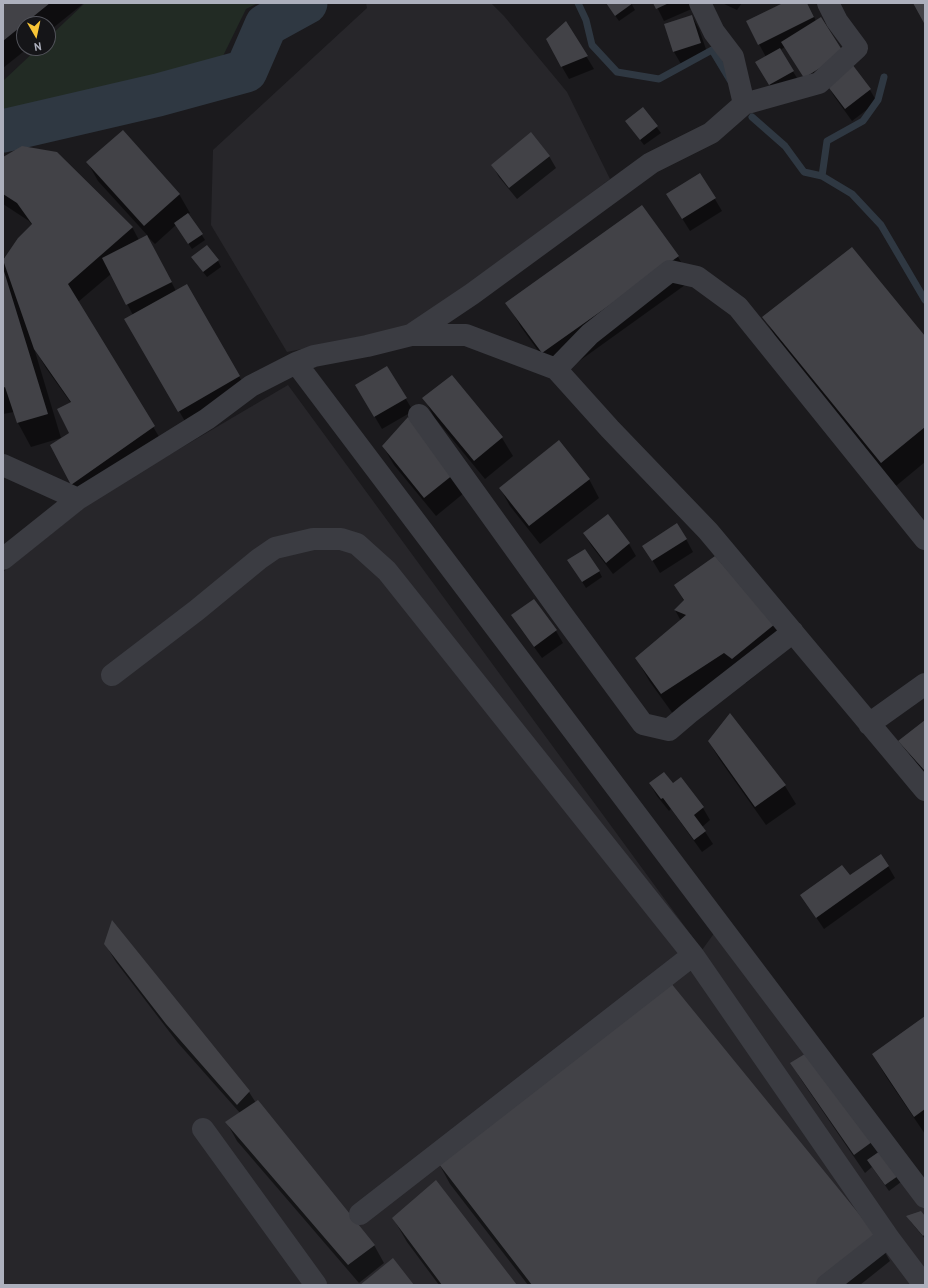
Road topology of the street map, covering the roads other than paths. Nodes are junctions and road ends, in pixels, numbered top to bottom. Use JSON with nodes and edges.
{"nodes":[{"id":1,"x":700,"y":3,"type":"edge"},
{"id":2,"x":828,"y":3,"type":"edge"},
{"id":3,"x":744,"y":104,"type":"junction"},
{"id":4,"x":411,"y":335,"type":"junction"},
{"id":5,"x":296,"y":363,"type":"junction"},
{"id":6,"x":556,"y":368,"type":"junction"},
{"id":7,"x":419,"y":416,"type":"dead end"},
{"id":8,"x":3,"y":465,"type":"edge"},
{"id":9,"x":78,"y":499,"type":"junction"},
{"id":10,"x":925,"y":539,"type":"edge"},
{"id":11,"x":3,"y":559,"type":"edge"},
{"id":12,"x":793,"y":632,"type":"junction"},
{"id":13,"x":112,"y":675,"type":"dead end"},
{"id":14,"x":925,"y":684,"type":"edge"},
{"id":15,"x":869,"y":724,"type":"junction"},
{"id":16,"x":925,"y":790,"type":"edge"},
{"id":17,"x":693,"y":955,"type":"junction"},
{"id":18,"x":203,"y":1129,"type":"dead end"},
{"id":19,"x":925,"y":1198,"type":"edge"},
{"id":20,"x":360,"y":1214,"type":"dead end"},
{"id":21,"x":888,"y":1237,"type":"junction"},
{"id":22,"x":316,"y":1285,"type":"edge"},
{"id":23,"x":827,"y":1285,"type":"edge"},
{"id":24,"x":924,"y":1285,"type":"edge"}],
"edges":[{"from":1,"to":3,"type":"street"},
{"from":2,"to":3,"type":"street"},
{"from":3,"to":4,"type":"street"},
{"from":4,"to":5,"type":"street"},
{"from":4,"to":6,"type":"street"},
{"from":5,"to":9,"type":"street"},
{"from":5,"to":19,"type":"street"},
{"from":6,"to":10,"type":"street"},
{"from":6,"to":12,"type":"street"},
{"from":7,"to":12,"type":"street"},
{"from":8,"to":9,"type":"street"},
{"from":9,"to":11,"type":"street"},
{"from":12,"to":15,"type":"street"},
{"from":13,"to":17,"type":"street"},
{"from":14,"to":15,"type":"street"},
{"from":15,"to":16,"type":"street"},
{"from":17,"to":20,"type":"street"},
{"from":17,"to":21,"type":"street"},
{"from":18,"to":22,"type":"street"},
{"from":21,"to":23,"type":"street"},
{"from":21,"to":24,"type":"street"}]}
